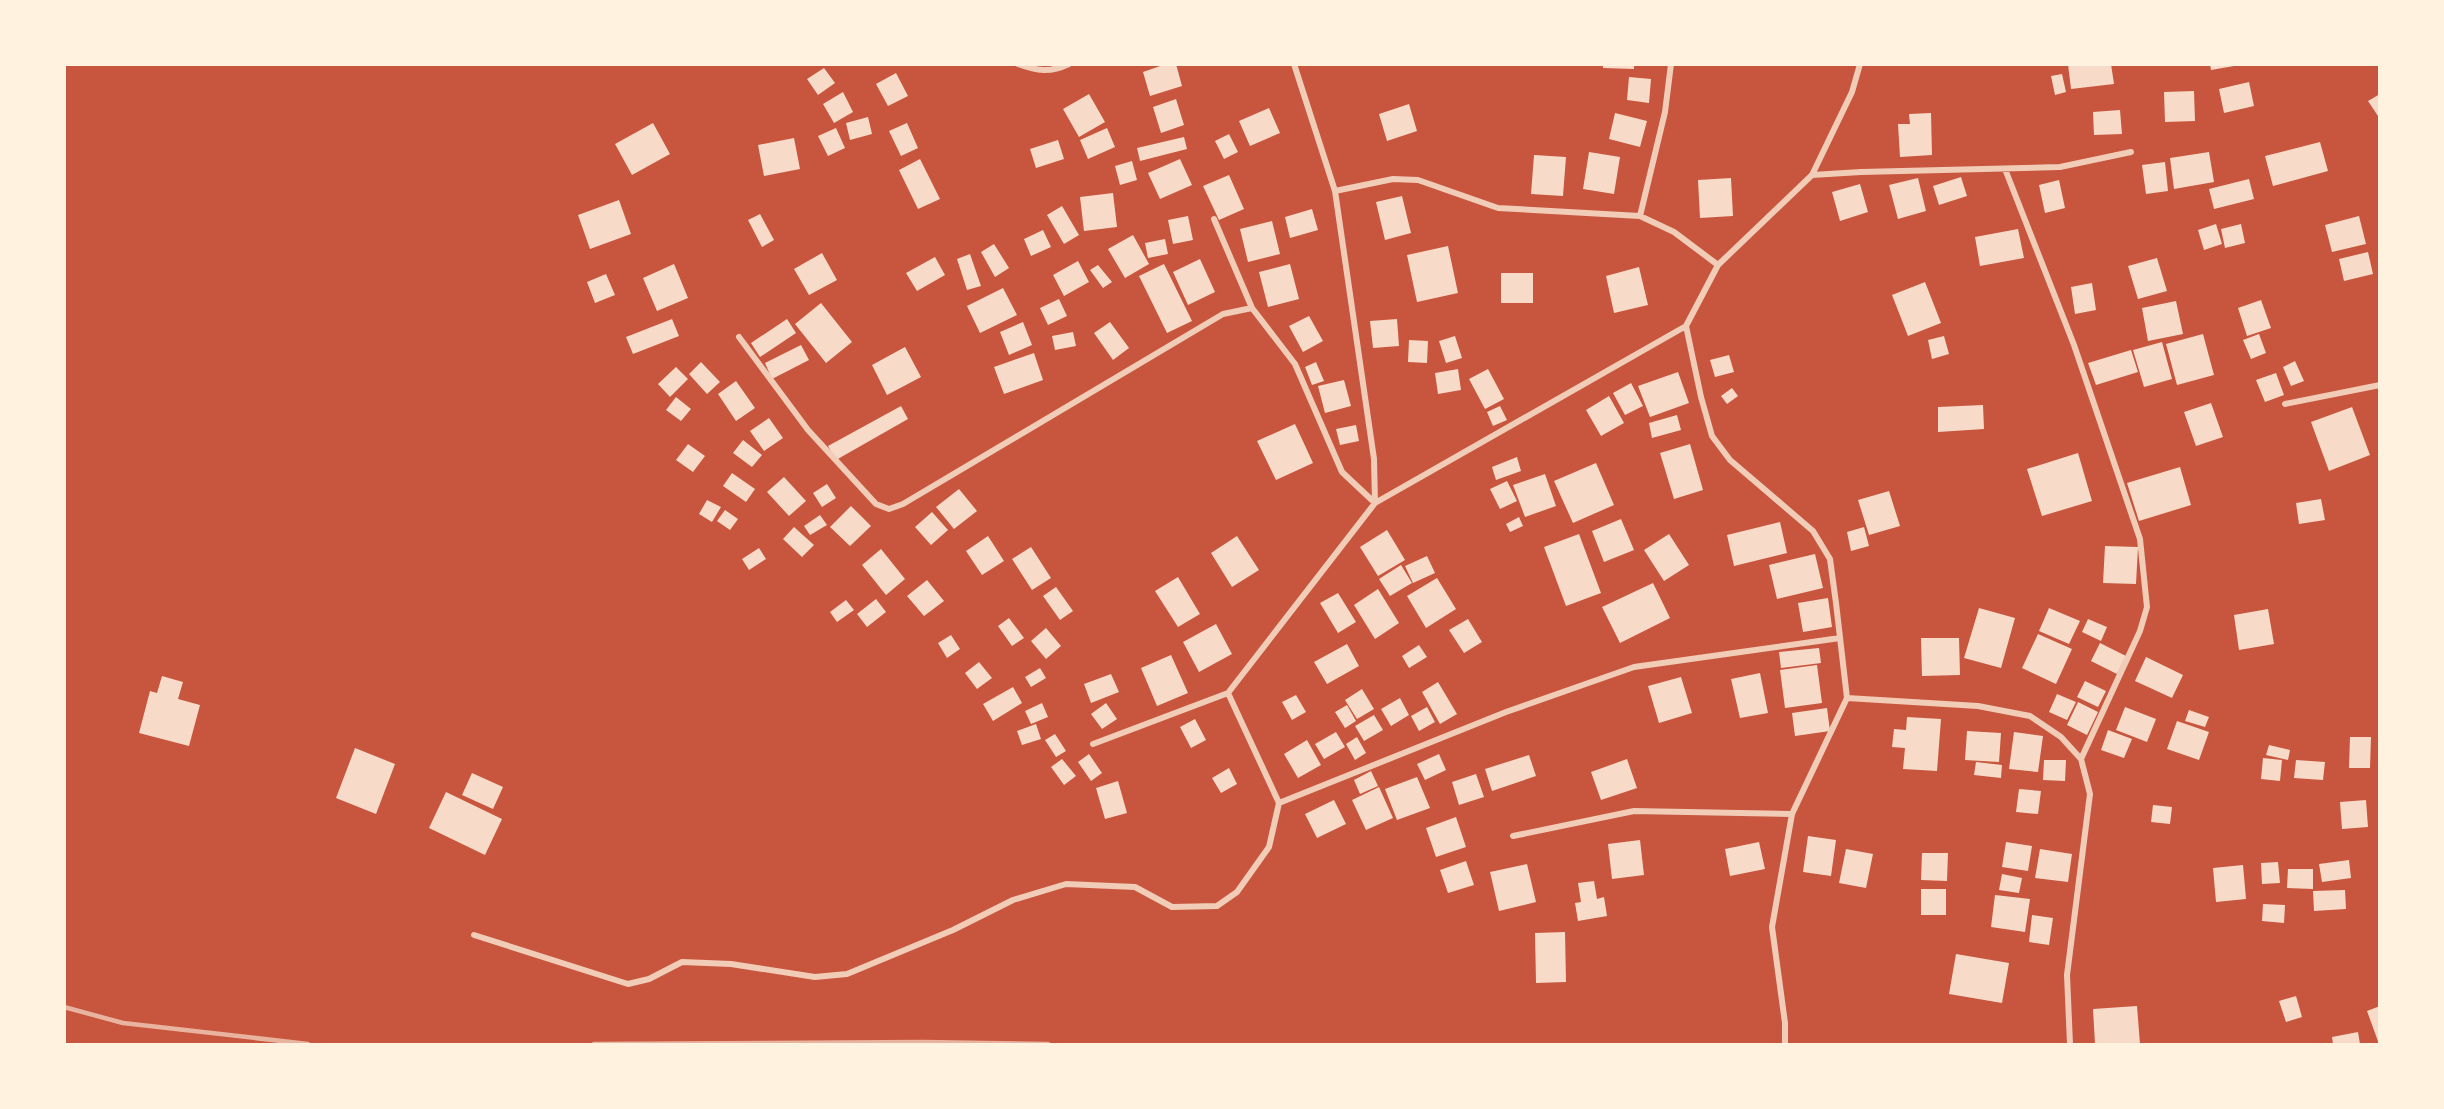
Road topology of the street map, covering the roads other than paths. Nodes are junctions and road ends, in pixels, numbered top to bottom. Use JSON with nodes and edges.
{"nodes":[{"id":1,"x":1018,"y":64,"type":"edge"},
{"id":2,"x":1069,"y":64,"type":"edge"},
{"id":3,"x":1294,"y":64,"type":"edge"},
{"id":4,"x":1671,"y":64,"type":"edge"},
{"id":5,"x":1860,"y":64,"type":"edge"},
{"id":6,"x":2131,"y":152,"type":"dead end"},
{"id":7,"x":2005,"y":169,"type":"junction"},
{"id":8,"x":1812,"y":175,"type":"junction"},
{"id":9,"x":1335,"y":191,"type":"junction"},
{"id":10,"x":1640,"y":216,"type":"junction"},
{"id":11,"x":1215,"y":219,"type":"dead end"},
{"id":12,"x":1718,"y":265,"type":"junction"},
{"id":13,"x":1252,"y":308,"type":"junction"},
{"id":14,"x":1686,"y":326,"type":"junction"},
{"id":15,"x":739,"y":337,"type":"dead end"},
{"id":16,"x":2379,"y":385,"type":"edge"},
{"id":17,"x":2285,"y":404,"type":"dead end"},
{"id":18,"x":1375,"y":503,"type":"junction"},
{"id":19,"x":1840,"y":638,"type":"junction"},
{"id":20,"x":1228,"y":693,"type":"junction"},
{"id":21,"x":1847,"y":698,"type":"junction"},
{"id":22,"x":1093,"y":744,"type":"dead end"},
{"id":23,"x":2081,"y":759,"type":"junction"},
{"id":24,"x":1279,"y":803,"type":"junction"},
{"id":25,"x":1792,"y":813,"type":"junction"},
{"id":26,"x":1513,"y":836,"type":"dead end"},
{"id":27,"x":474,"y":934,"type":"dead end"},
{"id":28,"x":1785,"y":1044,"type":"edge"},
{"id":29,"x":2070,"y":1044,"type":"edge"}],
"edges":[{"from":1,"to":2,"type":"street"},
{"from":3,"to":9,"type":"street"},
{"from":4,"to":10,"type":"street"},
{"from":5,"to":8,"type":"street"},
{"from":6,"to":7,"type":"street"},
{"from":7,"to":8,"type":"street"},
{"from":7,"to":23,"type":"street"},
{"from":8,"to":12,"type":"street"},
{"from":9,"to":10,"type":"street"},
{"from":9,"to":18,"type":"street"},
{"from":10,"to":12,"type":"street"},
{"from":11,"to":13,"type":"street"},
{"from":12,"to":14,"type":"street"},
{"from":13,"to":15,"type":"street"},
{"from":13,"to":18,"type":"street"},
{"from":14,"to":18,"type":"street"},
{"from":14,"to":19,"type":"street"},
{"from":16,"to":17,"type":"street"},
{"from":18,"to":20,"type":"street"},
{"from":19,"to":21,"type":"street"},
{"from":19,"to":24,"type":"street"},
{"from":20,"to":22,"type":"street"},
{"from":20,"to":24,"type":"street"},
{"from":21,"to":23,"type":"street"},
{"from":21,"to":25,"type":"street"},
{"from":23,"to":29,"type":"street"},
{"from":24,"to":27,"type":"street"},
{"from":25,"to":26,"type":"street"},
{"from":25,"to":28,"type":"street"}]}
